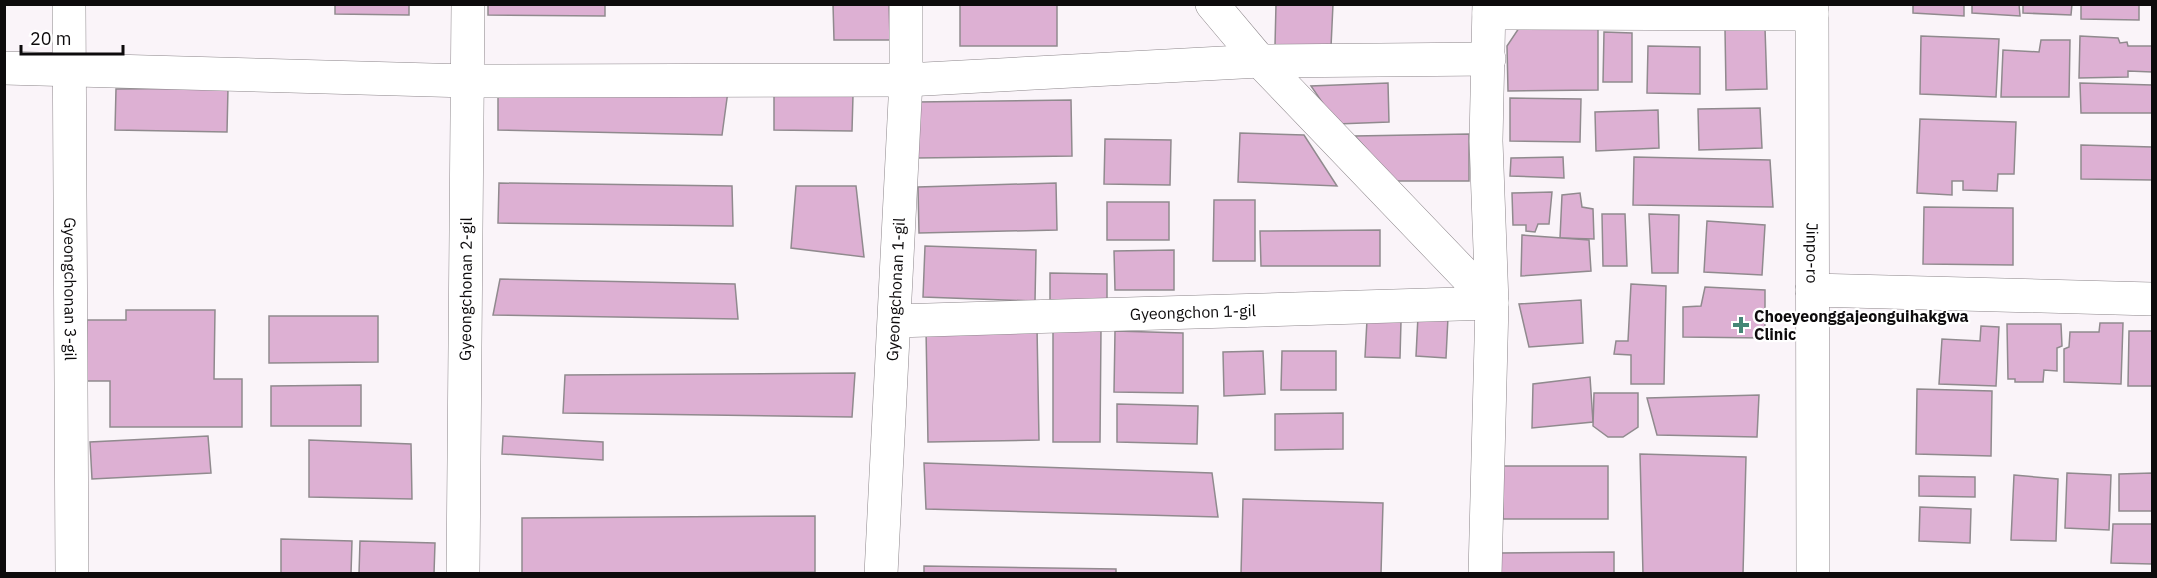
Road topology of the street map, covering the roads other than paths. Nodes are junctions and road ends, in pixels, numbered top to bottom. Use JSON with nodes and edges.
{"nodes":[{"id":1,"x":69,"y":4,"type":"edge"},
{"id":2,"x":468,"y":4,"type":"edge"},
{"id":3,"x":906,"y":4,"type":"edge"},
{"id":4,"x":1212,"y":4,"type":"edge"},
{"id":5,"x":1489,"y":9,"type":"edge"},
{"id":6,"x":1812,"y":9,"type":"edge"},
{"id":7,"x":1489,"y":59,"type":"junction"},
{"id":8,"x":1260,"y":61,"type":"junction"},
{"id":9,"x":4,"y":68,"type":"edge"},
{"id":10,"x":68,"y":68,"type":"junction"},
{"id":11,"x":906,"y":80,"type":"junction"},
{"id":12,"x":468,"y":81,"type":"junction"},
{"id":13,"x":1812,"y":290,"type":"junction"},
{"id":14,"x":2152,"y":299,"type":"edge"},
{"id":15,"x":1492,"y":303,"type":"junction"},
{"id":16,"x":895,"y":321,"type":"junction"},
{"id":17,"x":72,"y":573,"type":"edge"},
{"id":18,"x":463,"y":573,"type":"edge"},
{"id":19,"x":881,"y":573,"type":"edge"},
{"id":20,"x":1485,"y":573,"type":"edge"},
{"id":21,"x":1813,"y":573,"type":"edge"}],
"edges":[{"from":1,"to":10,"type":"street","name":"Gyeongchonan 3-gil"},
{"from":2,"to":12,"type":"street","name":"Gyeongchonan 2-gil"},
{"from":3,"to":11,"type":"street","name":"Gyeongchonan 1-gil"},
{"from":4,"to":8,"type":"street"},
{"from":5,"to":6,"type":"street"},
{"from":5,"to":7,"type":"street"},
{"from":6,"to":13,"type":"street","name":"Jinpo-ro"},
{"from":7,"to":8,"type":"street"},
{"from":7,"to":15,"type":"street"},
{"from":8,"to":11,"type":"street"},
{"from":8,"to":15,"type":"street"},
{"from":9,"to":10,"type":"street"},
{"from":10,"to":12,"type":"street"},
{"from":10,"to":17,"type":"street","name":"Gyeongchonan 3-gil"},
{"from":11,"to":12,"type":"street"},
{"from":11,"to":16,"type":"street","name":"Gyeongchonan 1-gil"},
{"from":12,"to":18,"type":"street","name":"Gyeongchonan 2-gil"},
{"from":13,"to":14,"type":"street"},
{"from":13,"to":21,"type":"street","name":"Jinpo-ro"},
{"from":15,"to":16,"type":"street","name":"Gyeongchon 1-gil"},
{"from":15,"to":20,"type":"street"},
{"from":16,"to":19,"type":"street","name":"Gyeongchonan 1-gil"}]}
